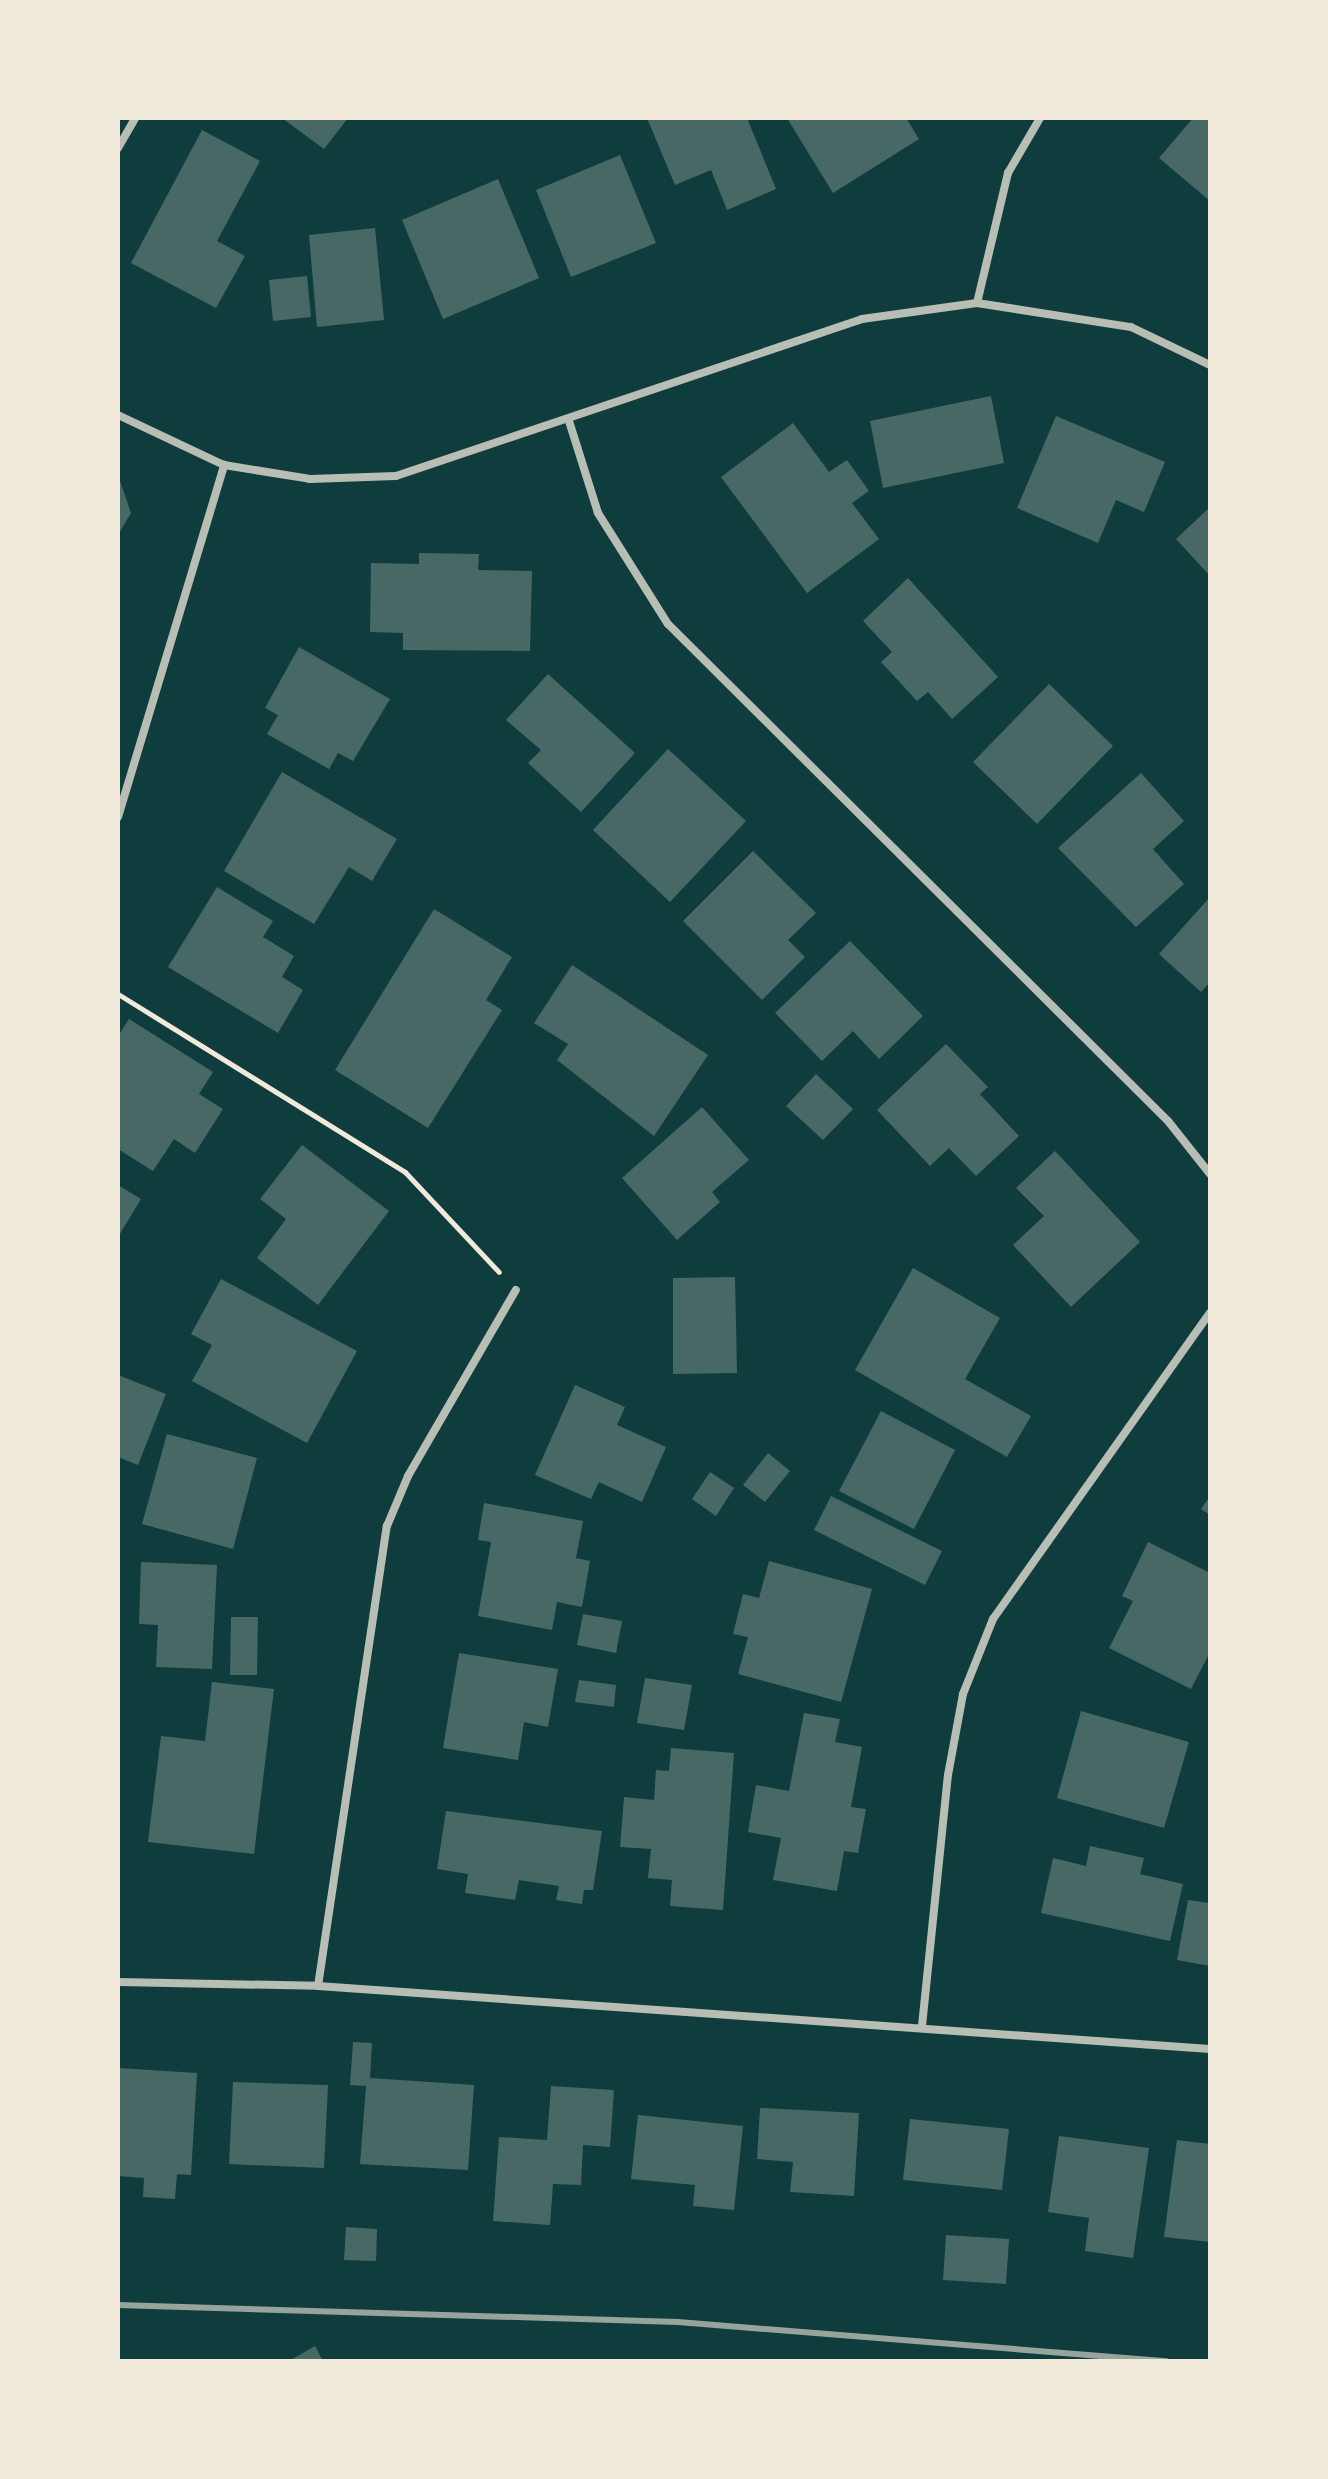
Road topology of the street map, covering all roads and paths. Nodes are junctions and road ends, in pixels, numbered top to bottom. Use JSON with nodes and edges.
{"nodes":[{"id":1,"x":135,"y":118,"type":"edge"},
{"id":2,"x":1040,"y":118,"type":"edge"},
{"id":3,"x":118,"y":148,"type":"edge"},
{"id":4,"x":977,"y":303,"type":"junction"},
{"id":5,"x":1210,"y":365,"type":"edge"},
{"id":6,"x":118,"y":415,"type":"edge"},
{"id":7,"x":569,"y":421,"type":"junction"},
{"id":8,"x":224,"y":465,"type":"junction"},
{"id":9,"x":118,"y":817,"type":"edge"},
{"id":10,"x":118,"y":994,"type":"edge"},
{"id":11,"x":1210,"y":1174,"type":"edge"},
{"id":12,"x":516,"y":1290,"type":"joint"},
{"id":13,"x":1210,"y":1313,"type":"edge"},
{"id":14,"x":118,"y":1982,"type":"edge"},
{"id":15,"x":318,"y":1986,"type":"junction"},
{"id":16,"x":922,"y":2026,"type":"junction"},
{"id":17,"x":1210,"y":2049,"type":"edge"}],
"edges":[{"from":1,"to":3,"type":"street"},
{"from":2,"to":4,"type":"street"},
{"from":4,"to":5,"type":"street"},
{"from":4,"to":7,"type":"street"},
{"from":6,"to":8,"type":"street"},
{"from":7,"to":8,"type":"street"},
{"from":7,"to":11,"type":"street"},
{"from":8,"to":9,"type":"street"},
{"from":10,"to":12,"type":"path"},
{"from":12,"to":15,"type":"street"},
{"from":13,"to":16,"type":"street"},
{"from":14,"to":15,"type":"street"},
{"from":15,"to":16,"type":"street"},
{"from":16,"to":17,"type":"street"}]}
